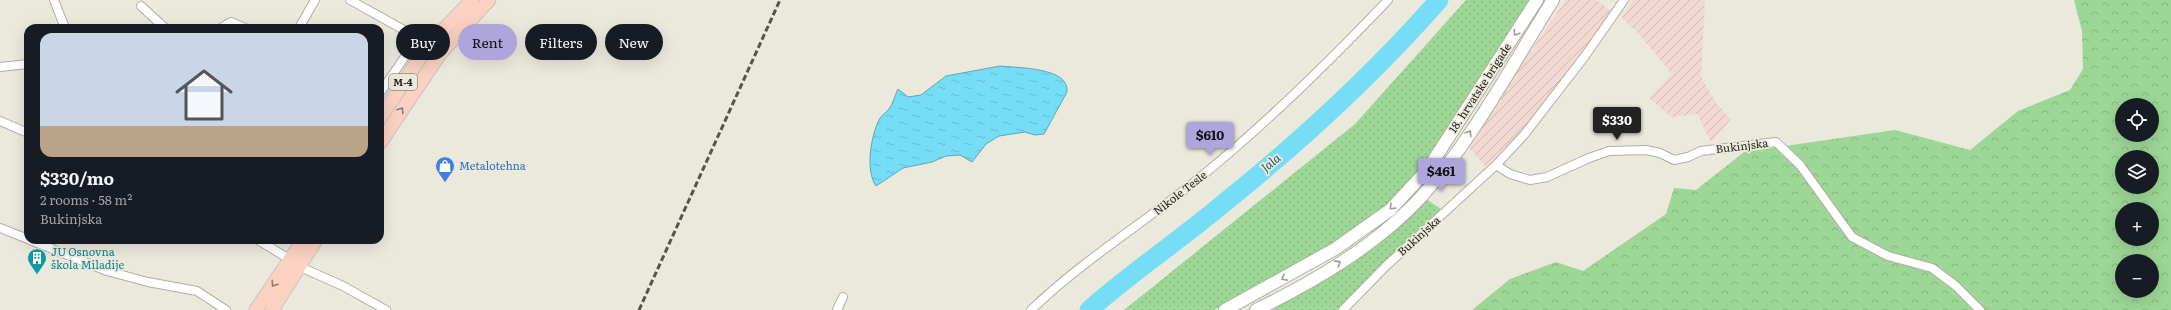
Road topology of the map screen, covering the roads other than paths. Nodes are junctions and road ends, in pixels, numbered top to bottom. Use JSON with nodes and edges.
{"nodes":[{"id":1,"x":54,"y":0,"type":"edge"},
{"id":2,"x":316,"y":0,"type":"edge"},
{"id":3,"x":350,"y":0,"type":"edge"},
{"id":4,"x":472,"y":0,"type":"edge"},
{"id":5,"x":489,"y":0,"type":"edge"},
{"id":6,"x":1388,"y":0,"type":"edge"},
{"id":7,"x":1537,"y":0,"type":"edge"},
{"id":8,"x":1553,"y":0,"type":"edge"},
{"id":9,"x":1624,"y":0,"type":"edge"},
{"id":10,"x":142,"y":6,"type":"dead end"},
{"id":11,"x":63,"y":24,"type":"edge"},
{"id":12,"x":161,"y":24,"type":"edge"},
{"id":13,"x":301,"y":24,"type":"edge"},
{"id":14,"x":444,"y":24,"type":"edge"},
{"id":15,"x":396,"y":27,"type":"edge"},
{"id":16,"x":450,"y":43,"type":"edge"},
{"id":17,"x":408,"y":60,"type":"edge"},
{"id":18,"x":412,"y":60,"type":"edge"},
{"id":19,"x":436,"y":60,"type":"edge"},
{"id":20,"x":24,"y":64,"type":"edge"},
{"id":21,"x":0,"y":67,"type":"edge"},
{"id":22,"x":384,"y":88,"type":"edge"},
{"id":23,"x":384,"y":111,"type":"edge"},
{"id":24,"x":0,"y":121,"type":"edge"},
{"id":25,"x":24,"y":131,"type":"edge"},
{"id":26,"x":384,"y":137,"type":"edge"},
{"id":27,"x":1496,"y":165,"type":"junction"},
{"id":28,"x":0,"y":228,"type":"edge"},
{"id":29,"x":24,"y":238,"type":"edge"},
{"id":30,"x":39,"y":244,"type":"edge"},
{"id":31,"x":265,"y":244,"type":"edge"},
{"id":32,"x":301,"y":244,"type":"edge"},
{"id":33,"x":312,"y":244,"type":"edge"},
{"id":34,"x":294,"y":263,"type":"junction"},
{"id":35,"x":843,"y":297,"type":"dead end"},
{"id":36,"x":226,"y":310,"type":"edge"},
{"id":37,"x":256,"y":310,"type":"edge"},
{"id":38,"x":272,"y":310,"type":"edge"},
{"id":39,"x":386,"y":310,"type":"edge"},
{"id":40,"x":837,"y":310,"type":"edge"},
{"id":41,"x":1031,"y":310,"type":"edge"},
{"id":42,"x":1225,"y":310,"type":"edge"},
{"id":43,"x":1256,"y":310,"type":"edge"},
{"id":44,"x":1343,"y":310,"type":"edge"},
{"id":45,"x":1980,"y":310,"type":"edge"}],
"edges":[{"from":1,"to":11,"type":"street"},
{"from":2,"to":13,"type":"street"},
{"from":3,"to":15,"type":"street"},
{"from":4,"to":14,"type":"main road","number":"M-4"},
{"from":5,"to":16,"type":"main road","number":"M-4"},
{"from":6,"to":41,"type":"street","name":"Nikole Tesle"},
{"from":7,"to":42,"type":"main road","name":"18. hrvatske brigade","one_way":true},
{"from":43,"to":8,"type":"main road","name":"18. hrvatske brigade","one_way":true},
{"from":9,"to":27,"type":"street","name":"Bukinjska"},
{"from":10,"to":12,"type":"street"},
{"from":17,"to":22,"type":"street"},
{"from":18,"to":23,"type":"main road","number":"M-4"},
{"from":26,"to":19,"type":"main road","number":"M-4","one_way":true},
{"from":20,"to":21,"type":"street"},
{"from":24,"to":25,"type":"street"},
{"from":27,"to":44,"type":"street","name":"Bukinjska"},
{"from":27,"to":45,"type":"street","name":"Bukinjska"},
{"from":28,"to":29,"type":"street"},
{"from":30,"to":36,"type":"street"},
{"from":31,"to":34,"type":"street"},
{"from":32,"to":34,"type":"main road"},
{"from":33,"to":34,"type":"main road"},
{"from":34,"to":37,"type":"main road","one_way":true},
{"from":34,"to":38,"type":"main road"},
{"from":34,"to":39,"type":"street"},
{"from":35,"to":40,"type":"street"}]}
